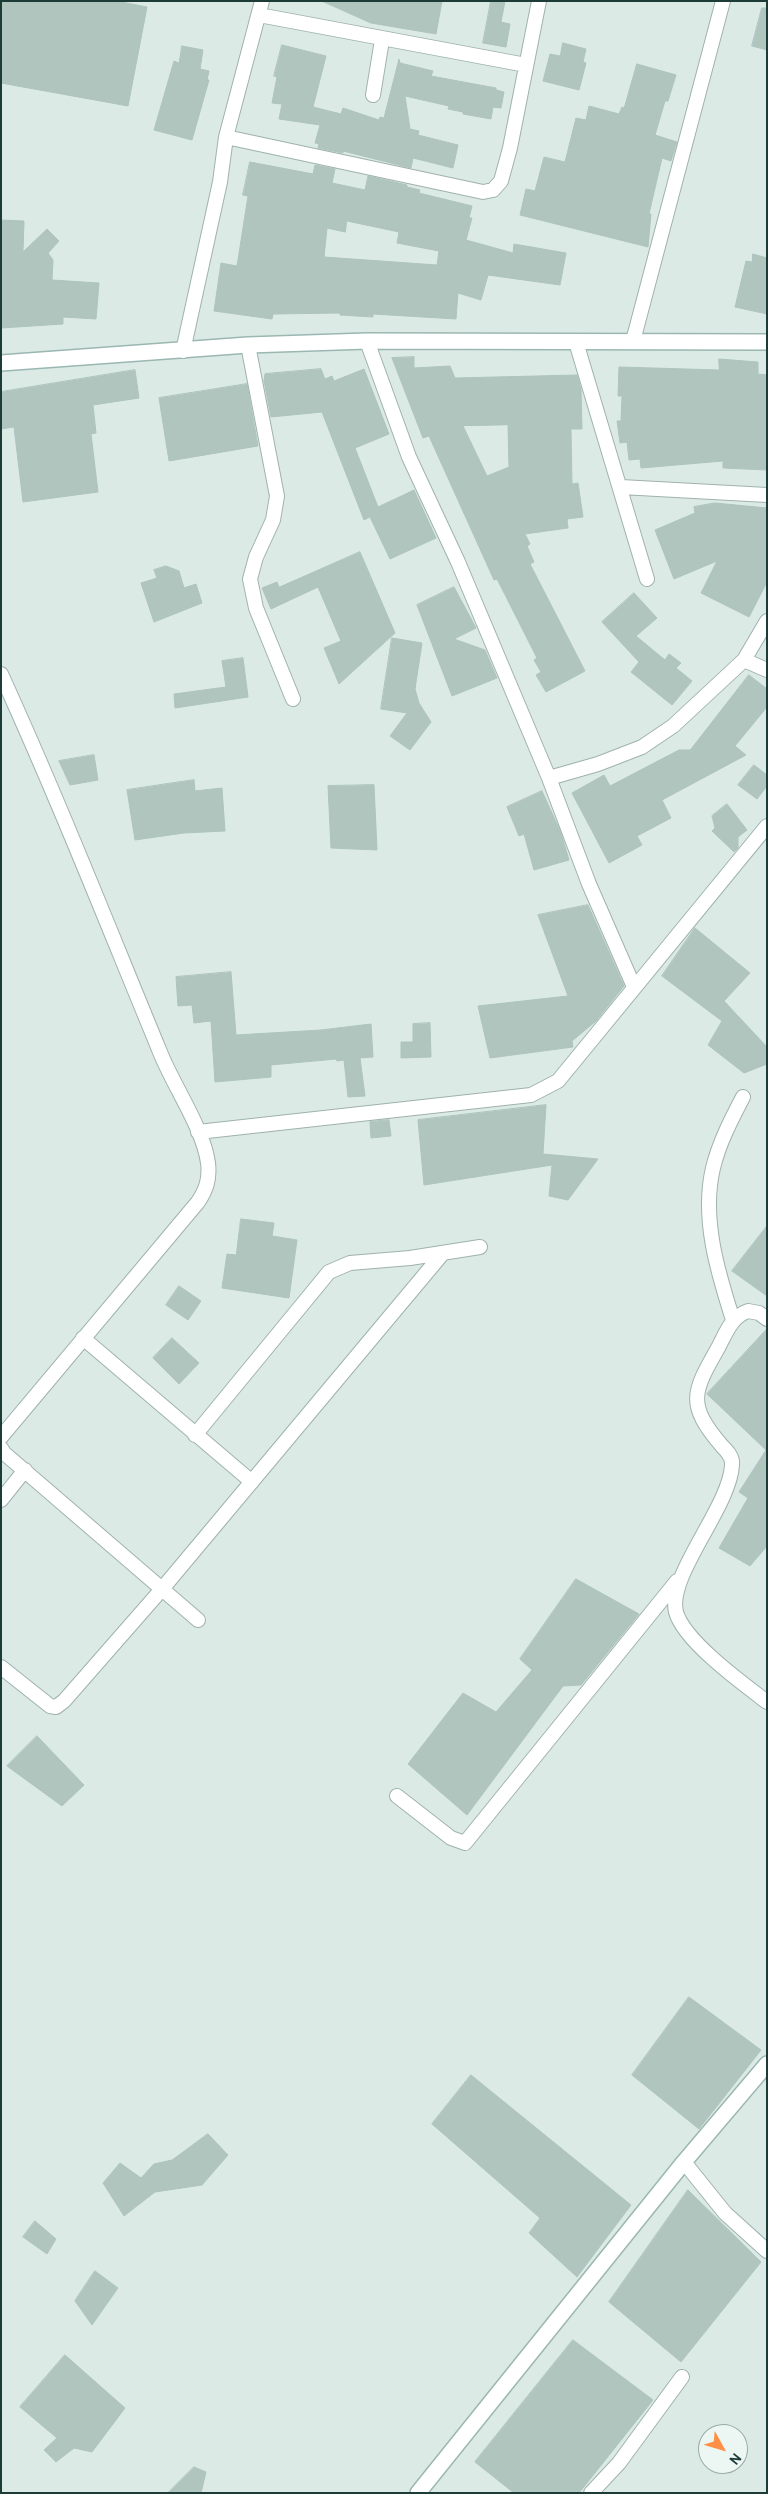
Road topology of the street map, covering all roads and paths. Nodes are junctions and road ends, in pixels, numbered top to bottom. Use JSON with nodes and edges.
{"nodes":[{"id":1,"x":539,"y":1,"type":"edge"},
{"id":2,"x":723,"y":1,"type":"edge"},
{"id":3,"x":261,"y":8,"type":"edge"},
{"id":4,"x":382,"y":40,"type":"junction"},
{"id":5,"x":526,"y":65,"type":"junction"},
{"id":6,"x":373,"y":95,"type":"dead end"},
{"id":7,"x":226,"y":138,"type":"junction"},
{"id":8,"x":367,"y":341,"type":"junction"},
{"id":9,"x":633,"y":341,"type":"junction"},
{"id":10,"x":576,"y":342,"type":"junction"},
{"id":11,"x":767,"y":342,"type":"edge"},
{"id":12,"x":248,"y":345,"type":"junction"},
{"id":13,"x":183,"y":351,"type":"junction"},
{"id":14,"x":1,"y":364,"type":"edge"},
{"id":15,"x":621,"y":487,"type":"junction"},
{"id":16,"x":767,"y":494,"type":"edge"},
{"id":17,"x":647,"y":579,"type":"dead end"},
{"id":18,"x":767,"y":621,"type":"edge"},
{"id":19,"x":744,"y":660,"type":"junction"},
{"id":20,"x":767,"y":670,"type":"edge"},
{"id":21,"x":1,"y":674,"type":"edge"},
{"id":22,"x":293,"y":699,"type":"dead end"},
{"id":23,"x":549,"y":778,"type":"junction"},
{"id":24,"x":767,"y":826,"type":"edge"},
{"id":25,"x":634,"y":987,"type":"junction"},
{"id":26,"x":743,"y":1097,"type":"dead end"},
{"id":27,"x":198,"y":1132,"type":"junction"},
{"id":28,"x":480,"y":1247,"type":"dead end"},
{"id":29,"x":443,"y":1253,"type":"junction"},
{"id":30,"x":767,"y":1319,"type":"edge"},
{"id":31,"x":734,"y":1320,"type":"junction"},
{"id":32,"x":83,"y":1338,"type":"junction"},
{"id":33,"x":195,"y":1435,"type":"junction"},
{"id":34,"x":1,"y":1437,"type":"edge"},
{"id":35,"x":1,"y":1448,"type":"edge"},
{"id":36,"x":25,"y":1470,"type":"junction"},
{"id":37,"x":252,"y":1482,"type":"junction"},
{"id":38,"x":1,"y":1500,"type":"edge"},
{"id":39,"x":684,"y":1573,"type":"junction"},
{"id":40,"x":162,"y":1590,"type":"junction"},
{"id":41,"x":198,"y":1620,"type":"dead end"},
{"id":42,"x":1,"y":1668,"type":"edge"},
{"id":43,"x":767,"y":1702,"type":"edge"},
{"id":44,"x":398,"y":1796,"type":"dead end"},
{"id":45,"x":767,"y":2064,"type":"edge"},
{"id":46,"x":684,"y":2162,"type":"junction"},
{"id":47,"x":767,"y":2251,"type":"edge"},
{"id":48,"x":682,"y":2377,"type":"dead end"},
{"id":49,"x":418,"y":2493,"type":"edge"},
{"id":50,"x":591,"y":2493,"type":"edge"}],
"edges":[{"from":1,"to":5,"type":"street"},
{"from":2,"to":9,"type":"street"},
{"from":3,"to":4,"type":"street"},
{"from":3,"to":7,"type":"street"},
{"from":4,"to":5,"type":"street"},
{"from":4,"to":6,"type":"street"},
{"from":5,"to":7,"type":"street"},
{"from":7,"to":13,"type":"street"},
{"from":8,"to":10,"type":"main road"},
{"from":8,"to":12,"type":"main road"},
{"from":8,"to":23,"type":"street"},
{"from":9,"to":10,"type":"main road"},
{"from":9,"to":11,"type":"main road"},
{"from":10,"to":15,"type":"street"},
{"from":12,"to":13,"type":"main road"},
{"from":12,"to":22,"type":"street"},
{"from":13,"to":14,"type":"main road"},
{"from":15,"to":16,"type":"street"},
{"from":15,"to":17,"type":"street"},
{"from":18,"to":19,"type":"street"},
{"from":19,"to":20,"type":"street"},
{"from":19,"to":23,"type":"street"},
{"from":21,"to":27,"type":"street"},
{"from":23,"to":25,"type":"street"},
{"from":24,"to":25,"type":"street"},
{"from":25,"to":27,"type":"street"},
{"from":26,"to":31,"type":"street"},
{"from":27,"to":32,"type":"street"},
{"from":28,"to":29,"type":"street"},
{"from":29,"to":33,"type":"street"},
{"from":29,"to":37,"type":"street"},
{"from":30,"to":31,"type":"street"},
{"from":31,"to":39,"type":"street"},
{"from":32,"to":33,"type":"street"},
{"from":32,"to":34,"type":"street"},
{"from":33,"to":37,"type":"street"},
{"from":35,"to":36,"type":"street"},
{"from":36,"to":38,"type":"street"},
{"from":36,"to":40,"type":"street"},
{"from":37,"to":40,"type":"street"},
{"from":39,"to":43,"type":"street"},
{"from":39,"to":44,"type":"street"},
{"from":40,"to":41,"type":"street"},
{"from":40,"to":42,"type":"street"},
{"from":45,"to":46,"type":"main road"},
{"from":46,"to":47,"type":"street"},
{"from":46,"to":49,"type":"main road"},
{"from":48,"to":50,"type":"street"}]}
